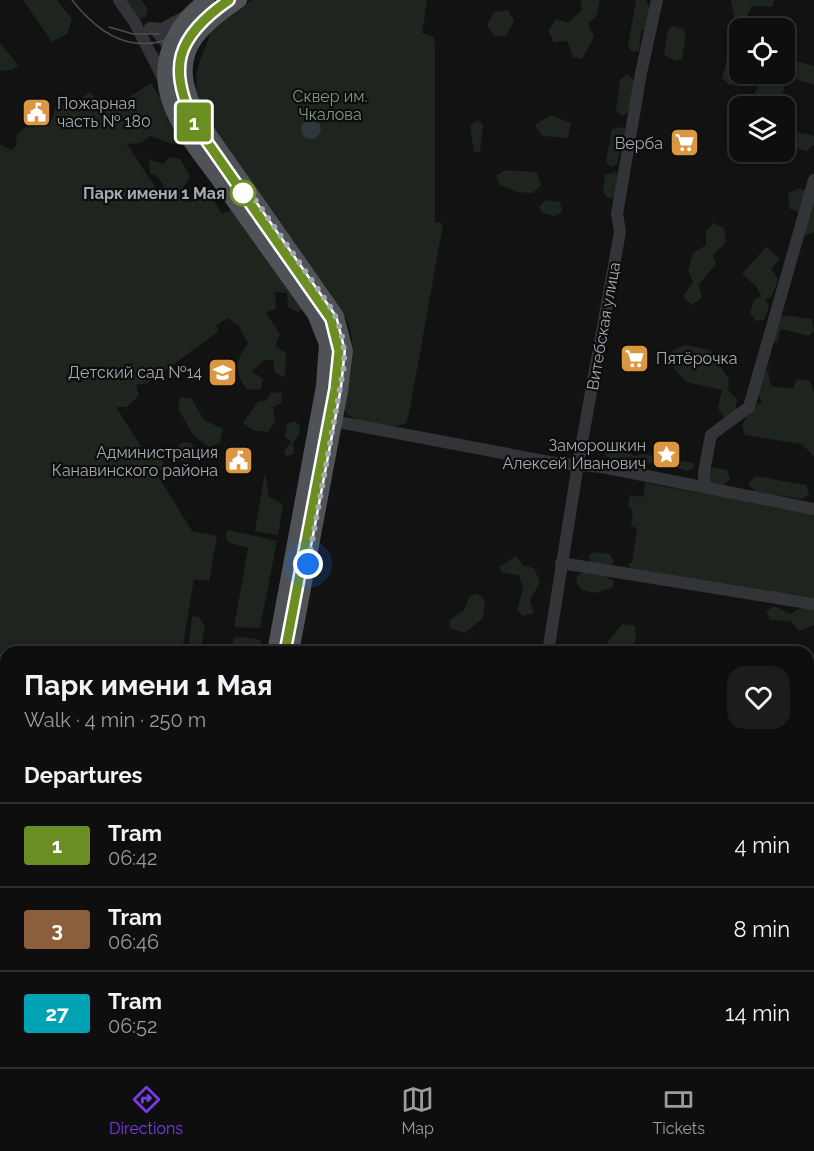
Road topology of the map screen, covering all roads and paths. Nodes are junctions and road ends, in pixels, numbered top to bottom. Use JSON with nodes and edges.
{"nodes":[{"id":1,"x":119,"y":0,"type":"edge"},
{"id":2,"x":239,"y":0,"type":"edge"},
{"id":3,"x":657,"y":0,"type":"edge"},
{"id":4,"x":197,"y":8,"type":"edge"},
{"id":5,"x":135,"y":23,"type":"junction"},
{"id":6,"x":155,"y":29,"type":"junction"},
{"id":7,"x":191,"y":46,"type":"junction"},
{"id":8,"x":170,"y":48,"type":"junction"},
{"id":9,"x":148,"y":49,"type":"junction"},
{"id":10,"x":166,"y":84,"type":"junction"},
{"id":11,"x":185,"y":85,"type":"junction"},
{"id":12,"x":814,"y":180,"type":"edge"},
{"id":13,"x":326,"y":419,"type":"junction"},
{"id":14,"x":578,"y":465,"type":"junction"},
{"id":15,"x":704,"y":487,"type":"junction"},
{"id":16,"x":814,"y":509,"type":"edge"},
{"id":17,"x":561,"y":563,"type":"junction"},
{"id":18,"x":814,"y":604,"type":"edge"},
{"id":19,"x":284,"y":645,"type":"edge"},
{"id":20,"x":549,"y":646,"type":"edge"}],
"edges":[{"from":1,"to":5,"type":"street"},
{"from":2,"to":7,"type":"main road"},
{"from":3,"to":14,"type":"street","name":"Витебская улица"},
{"from":4,"to":6,"type":"street"},
{"from":4,"to":8,"type":"main road"},
{"from":5,"to":6,"type":"street"},
{"from":5,"to":9,"type":"street"},
{"from":6,"to":8,"type":"street"},
{"from":7,"to":8,"type":"street"},
{"from":7,"to":11,"type":"main road"},
{"from":8,"to":9,"type":"street"},
{"from":8,"to":10,"type":"main road"},
{"from":8,"to":11,"type":"street"},
{"from":9,"to":10,"type":"street"},
{"from":10,"to":13,"type":"main road"},
{"from":11,"to":13,"type":"main road"},
{"from":12,"to":15,"type":"street"},
{"from":13,"to":14,"type":"street"},
{"from":13,"to":19,"type":"main road"},
{"from":14,"to":15,"type":"street"},
{"from":14,"to":17,"type":"street","name":"Витебская улица"},
{"from":15,"to":16,"type":"street"},
{"from":17,"to":18,"type":"street"},
{"from":17,"to":20,"type":"street","name":"Витебская улица"}]}
